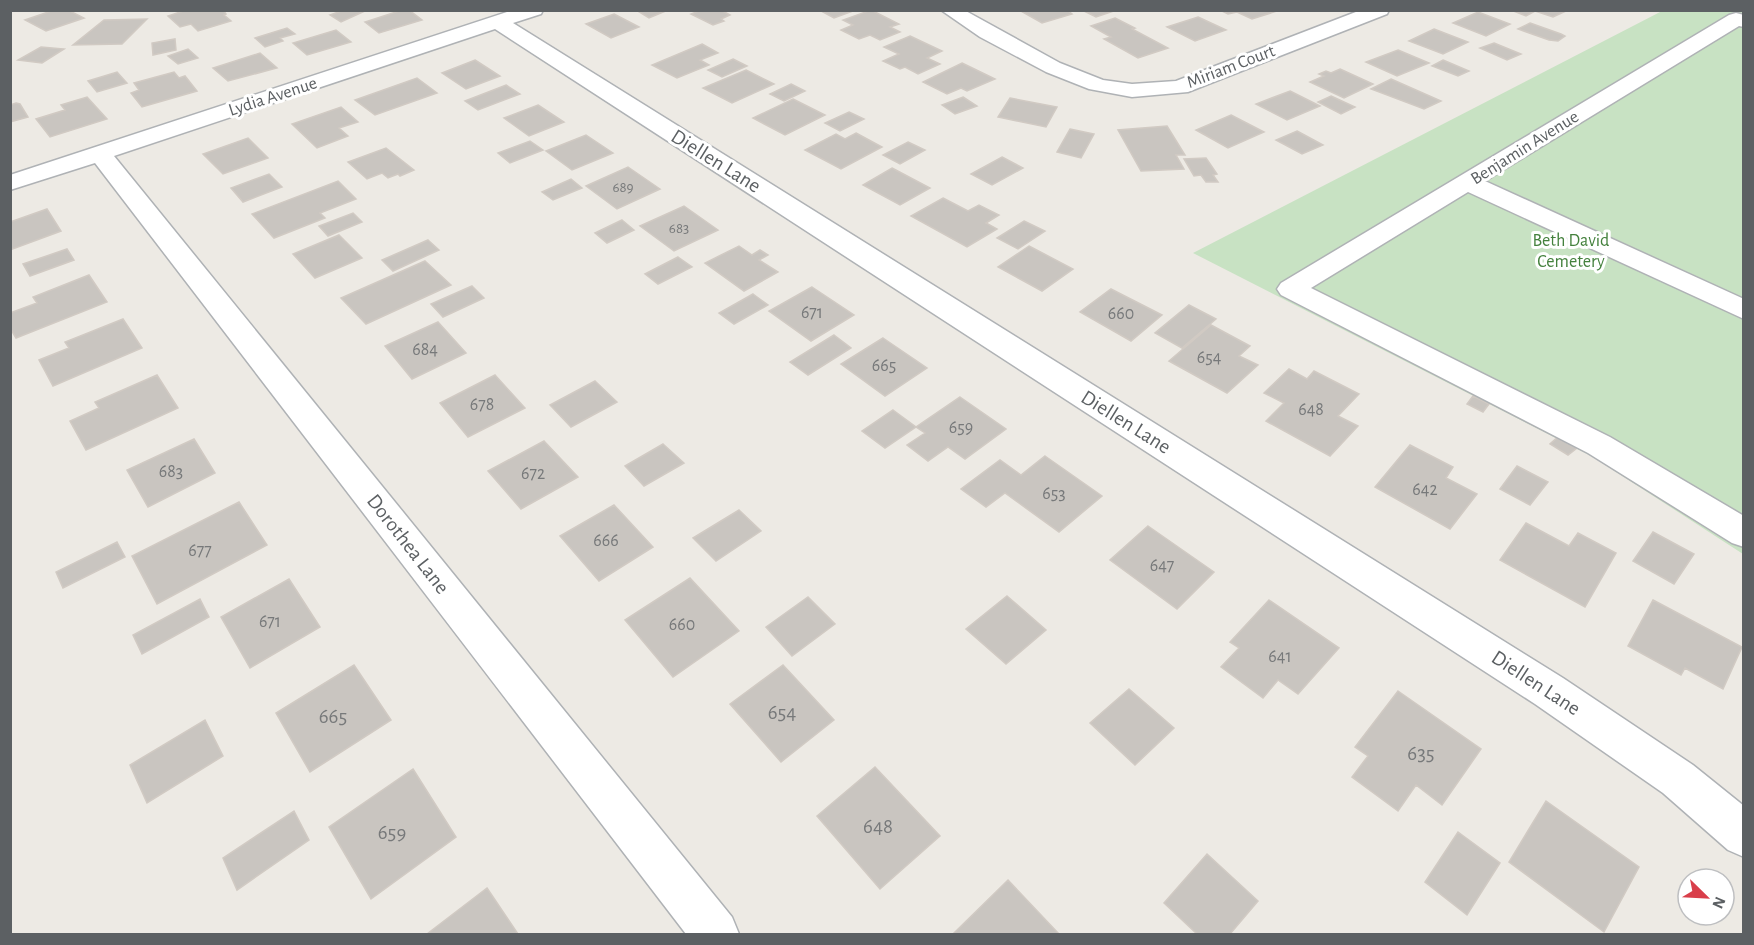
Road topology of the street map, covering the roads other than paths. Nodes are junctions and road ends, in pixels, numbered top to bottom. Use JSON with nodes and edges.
{"nodes":[{"id":1,"x":534,"y":10,"type":"edge"},
{"id":2,"x":950,"y":10,"type":"edge"},
{"id":3,"x":1364,"y":13,"type":"edge"},
{"id":4,"x":1740,"y":20,"type":"edge"},
{"id":5,"x":499,"y":23,"type":"junction"},
{"id":6,"x":100,"y":154,"type":"junction"},
{"id":7,"x":10,"y":183,"type":"edge"},
{"id":8,"x":1469,"y":183,"type":"junction"},
{"id":9,"x":1743,"y":310,"type":"edge"},
{"id":10,"x":1743,"y":533,"type":"edge"},
{"id":11,"x":1743,"y":835,"type":"edge"},
{"id":12,"x":715,"y":934,"type":"edge"}],
"edges":[{"from":1,"to":5,"type":"street","name":"Lydia Avenue"},
{"from":2,"to":3,"type":"street","name":"Miriam Court"},
{"from":4,"to":8,"type":"street","name":"Benjamin Avenue"},
{"from":5,"to":6,"type":"street","name":"Lydia Avenue"},
{"from":5,"to":11,"type":"street","name":"Diellen Lane"},
{"from":6,"to":7,"type":"street","name":"Lydia Avenue"},
{"from":6,"to":12,"type":"street","name":"Dorothea Lane"},
{"from":8,"to":9,"type":"street"},
{"from":8,"to":10,"type":"street","name":"Benjamin Avenue"}]}
